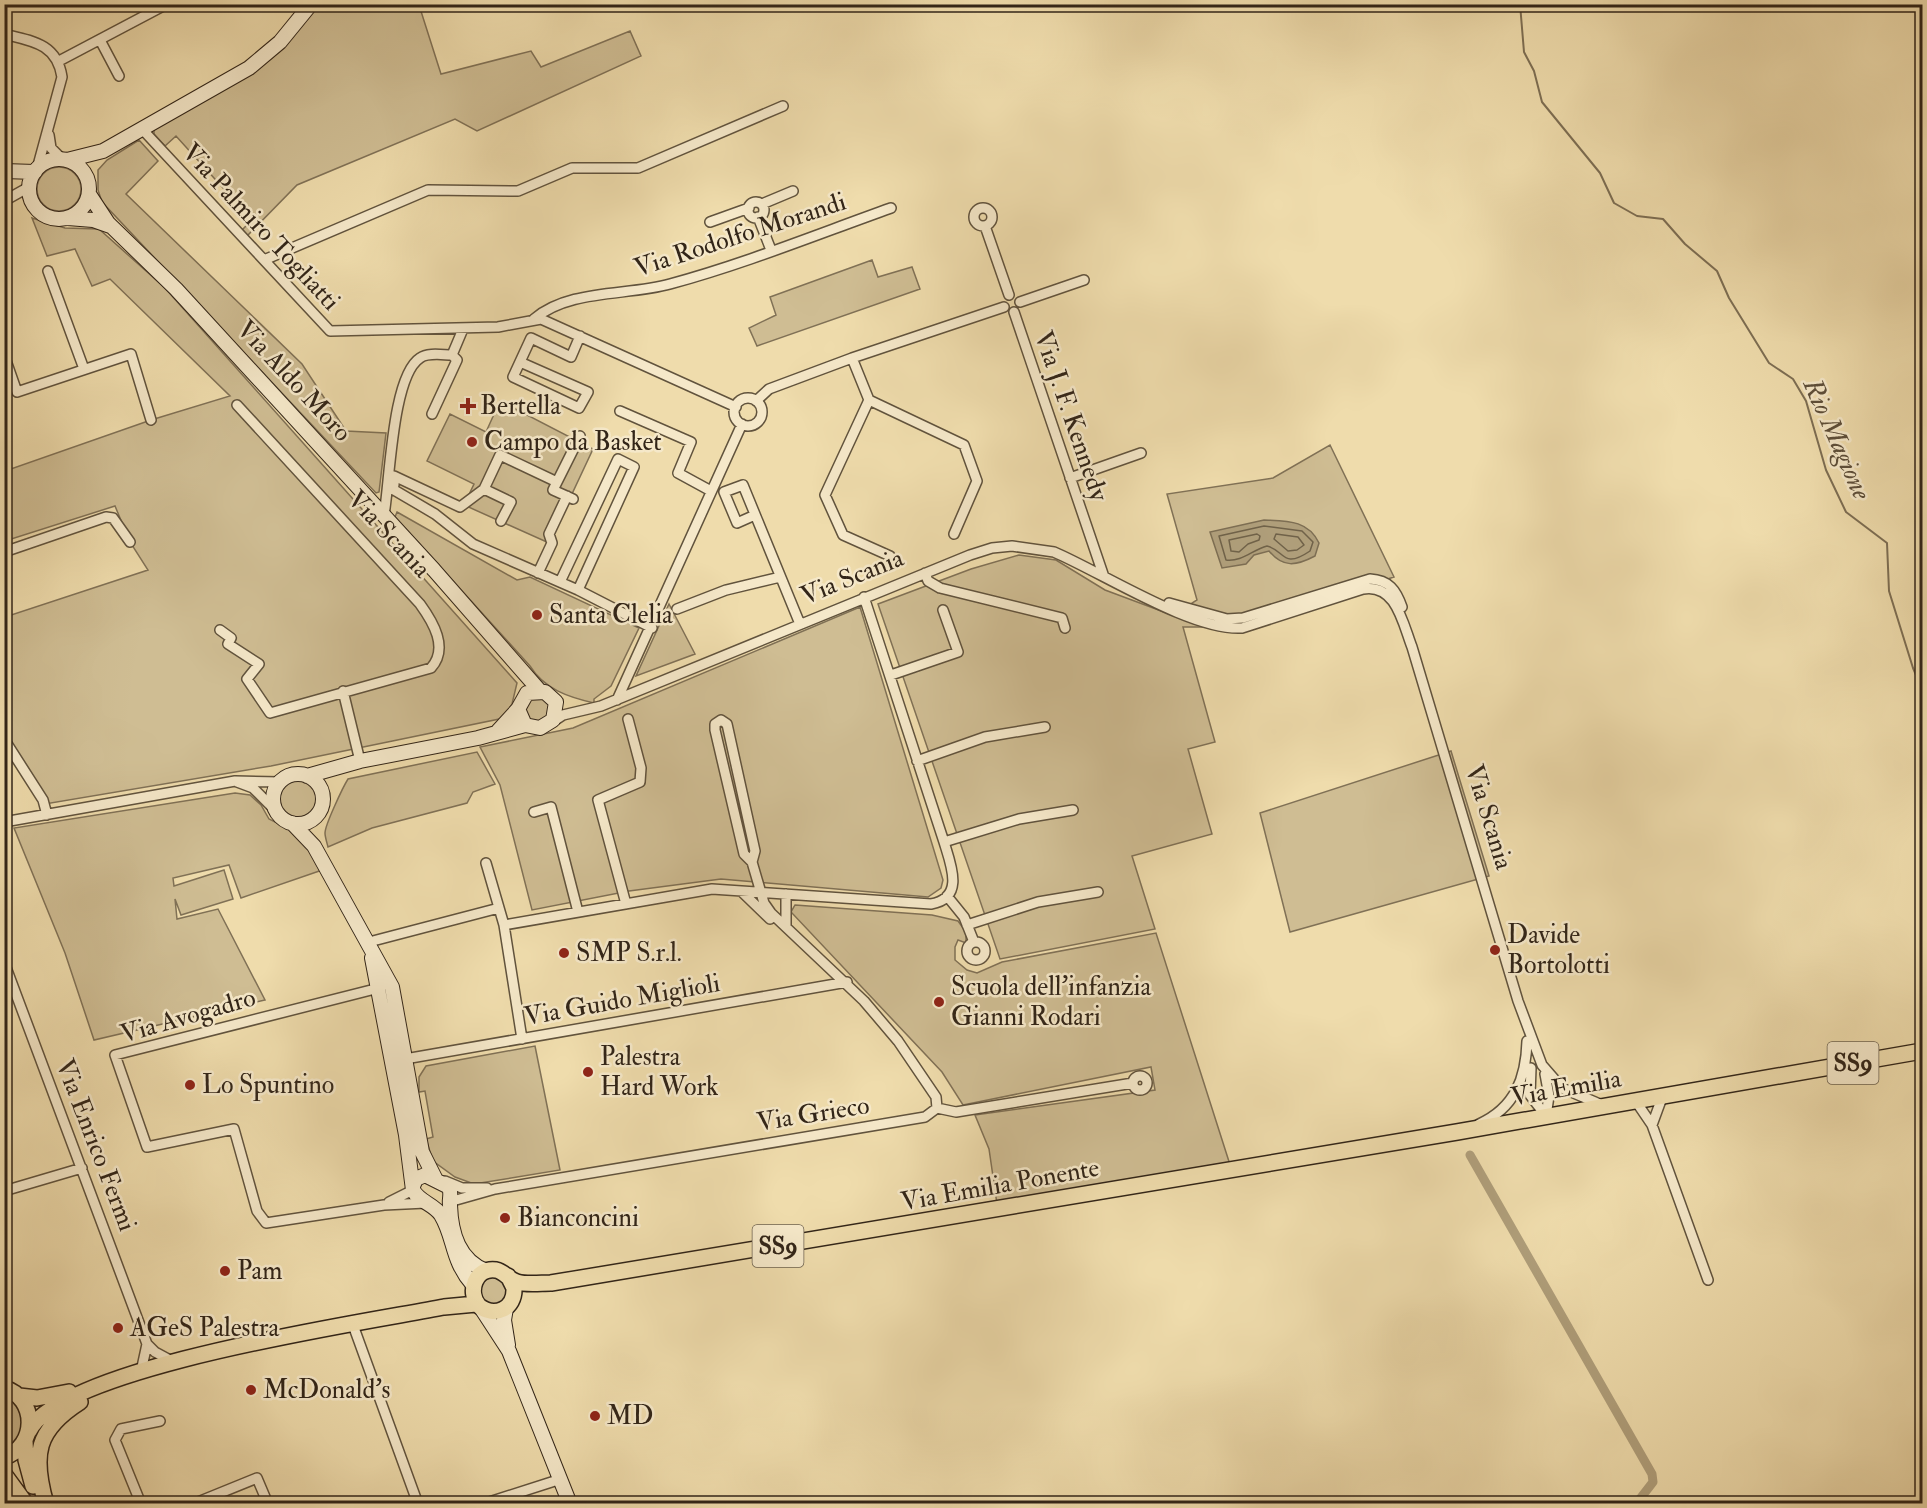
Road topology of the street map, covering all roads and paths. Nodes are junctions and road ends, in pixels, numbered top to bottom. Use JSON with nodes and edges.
{"nodes":[{"id":1,"x":167,"y":4,"type":"edge"},
{"id":2,"x":311,"y":4,"type":"edge"},
{"id":3,"x":4,"y":34,"type":"edge"},
{"id":4,"x":100,"y":40,"type":"junction"},
{"id":5,"x":59,"y":61,"type":"junction"},
{"id":6,"x":119,"y":76,"type":"dead end"},
{"id":7,"x":783,"y":106,"type":"dead end"},
{"id":8,"x":142,"y":129,"type":"junction"},
{"id":9,"x":48,"y":132,"type":"junction"},
{"id":10,"x":103,"y":151,"type":"junction"},
{"id":11,"x":64,"y":160,"type":"junction"},
{"id":12,"x":36,"y":170,"type":"junction"},
{"id":13,"x":4,"y":173,"type":"edge"},
{"id":14,"x":29,"y":190,"type":"junction"},
{"id":15,"x":89,"y":190,"type":"junction"},
{"id":16,"x":794,"y":190,"type":"dead end"},
{"id":17,"x":4,"y":201,"type":"edge"},
{"id":18,"x":762,"y":204,"type":"junction"},
{"id":19,"x":748,"y":208,"type":"junction"},
{"id":20,"x":891,"y":208,"type":"dead end"},
{"id":21,"x":758,"y":217,"type":"junction"},
{"id":22,"x":68,"y":218,"type":"junction"},
{"id":23,"x":710,"y":222,"type":"dead end"},
{"id":24,"x":985,"y":226,"type":"dead end"},
{"id":25,"x":114,"y":229,"type":"junction"},
{"id":26,"x":771,"y":250,"type":"junction"},
{"id":27,"x":264,"y":260,"type":"junction"},
{"id":28,"x":48,"y":271,"type":"dead end"},
{"id":29,"x":1084,"y":280,"type":"dead end"},
{"id":30,"x":1009,"y":295,"type":"junction"},
{"id":31,"x":1020,"y":302,"type":"junction"},
{"id":32,"x":1004,"y":307,"type":"junction"},
{"id":33,"x":1014,"y":312,"type":"junction"},
{"id":34,"x":534,"y":319,"type":"junction"},
{"id":35,"x":463,"y":329,"type":"junction"},
{"id":36,"x":580,"y":336,"type":"junction"},
{"id":37,"x":4,"y":355,"type":"edge"},
{"id":38,"x":452,"y":355,"type":"junction"},
{"id":39,"x":852,"y":358,"type":"junction"},
{"id":40,"x":520,"y":362,"type":"junction"},
{"id":41,"x":84,"y":369,"type":"junction"},
{"id":42,"x":869,"y":400,"type":"junction"},
{"id":43,"x":756,"y":401,"type":"junction"},
{"id":44,"x":237,"y":405,"type":"dead end"},
{"id":45,"x":736,"y":407,"type":"junction"},
{"id":46,"x":620,"y":411,"type":"dead end"},
{"id":47,"x":432,"y":414,"type":"dead end"},
{"id":48,"x":151,"y":420,"type":"dead end"},
{"id":49,"x":742,"y":424,"type":"junction"},
{"id":50,"x":580,"y":436,"type":"dead end"},
{"id":51,"x":1141,"y":453,"type":"dead end"},
{"id":52,"x":1070,"y":478,"type":"junction"},
{"id":53,"x":557,"y":482,"type":"junction"},
{"id":54,"x":484,"y":489,"type":"junction"},
{"id":55,"x":391,"y":491,"type":"junction"},
{"id":56,"x":711,"y":491,"type":"junction"},
{"id":57,"x":379,"y":510,"type":"junction"},
{"id":58,"x":755,"y":515,"type":"dead end"},
{"id":59,"x":501,"y":521,"type":"dead end"},
{"id":60,"x":954,"y":534,"type":"dead end"},
{"id":61,"x":1089,"y":534,"type":"junction"},
{"id":62,"x":130,"y":542,"type":"dead end"},
{"id":63,"x":4,"y":552,"type":"edge"},
{"id":64,"x":890,"y":556,"type":"dead end"},
{"id":65,"x":1084,"y":565,"type":"junction"},
{"id":66,"x":538,"y":573,"type":"junction"},
{"id":67,"x":925,"y":573,"type":"junction"},
{"id":68,"x":1102,"y":574,"type":"junction"},
{"id":69,"x":780,"y":577,"type":"junction"},
{"id":70,"x":560,"y":582,"type":"junction"},
{"id":71,"x":578,"y":590,"type":"junction"},
{"id":72,"x":864,"y":597,"type":"junction"},
{"id":73,"x":677,"y":609,"type":"dead end"},
{"id":74,"x":943,"y":610,"type":"dead end"},
{"id":75,"x":800,"y":624,"type":"junction"},
{"id":76,"x":652,"y":628,"type":"junction"},
{"id":77,"x":1065,"y":628,"type":"dead end"},
{"id":78,"x":220,"y":630,"type":"dead end"},
{"id":79,"x":523,"y":674,"type":"junction"},
{"id":80,"x":891,"y":675,"type":"junction"},
{"id":81,"x":539,"y":690,"type":"junction"},
{"id":82,"x":343,"y":691,"type":"junction"},
{"id":83,"x":617,"y":700,"type":"junction"},
{"id":84,"x":556,"y":702,"type":"junction"},
{"id":85,"x":520,"y":703,"type":"junction"},
{"id":86,"x":578,"y":710,"type":"junction"},
{"id":87,"x":628,"y":719,"type":"dead end"},
{"id":88,"x":550,"y":724,"type":"junction"},
{"id":89,"x":525,"y":725,"type":"junction"},
{"id":90,"x":1045,"y":727,"type":"dead end"},
{"id":91,"x":497,"y":732,"type":"junction"},
{"id":92,"x":4,"y":739,"type":"edge"},
{"id":93,"x":917,"y":761,"type":"junction"},
{"id":94,"x":353,"y":762,"type":"junction"},
{"id":95,"x":307,"y":776,"type":"junction"},
{"id":96,"x":280,"y":782,"type":"junction"},
{"id":97,"x":248,"y":783,"type":"junction"},
{"id":98,"x":323,"y":801,"type":"junction"},
{"id":99,"x":1073,"y":810,"type":"dead end"},
{"id":100,"x":277,"y":812,"type":"junction"},
{"id":101,"x":534,"y":812,"type":"dead end"},
{"id":102,"x":47,"y":814,"type":"junction"},
{"id":103,"x":316,"y":817,"type":"junction"},
{"id":104,"x":4,"y":822,"type":"edge"},
{"id":105,"x":292,"y":823,"type":"junction"},
{"id":106,"x":944,"y":842,"type":"junction"},
{"id":107,"x":323,"y":861,"type":"junction"},
{"id":108,"x":752,"y":862,"type":"junction"},
{"id":109,"x":486,"y":863,"type":"dead end"},
{"id":110,"x":741,"y":891,"type":"junction"},
{"id":111,"x":761,"y":892,"type":"junction"},
{"id":112,"x":1098,"y":892,"type":"dead end"},
{"id":113,"x":786,"y":894,"type":"junction"},
{"id":114,"x":947,"y":896,"type":"junction"},
{"id":115,"x":626,"y":904,"type":"junction"},
{"id":116,"x":499,"y":908,"type":"junction"},
{"id":117,"x":578,"y":912,"type":"junction"},
{"id":118,"x":504,"y":925,"type":"junction"},
{"id":119,"x":967,"y":925,"type":"junction"},
{"id":120,"x":786,"y":926,"type":"junction"},
{"id":121,"x":369,"y":942,"type":"junction"},
{"id":122,"x":974,"y":942,"type":"dead end"},
{"id":123,"x":4,"y":962,"type":"edge"},
{"id":124,"x":847,"y":982,"type":"junction"},
{"id":125,"x":379,"y":988,"type":"junction"},
{"id":126,"x":1518,"y":1001,"type":"junction"},
{"id":127,"x":522,"y":1039,"type":"junction"},
{"id":128,"x":1527,"y":1041,"type":"junction"},
{"id":129,"x":1923,"y":1051,"type":"edge"},
{"id":130,"x":399,"y":1061,"type":"junction"},
{"id":131,"x":1542,"y":1065,"type":"junction"},
{"id":132,"x":1133,"y":1083,"type":"dead end"},
{"id":133,"x":1663,"y":1095,"type":"junction"},
{"id":134,"x":1635,"y":1100,"type":"junction"},
{"id":135,"x":1605,"y":1106,"type":"junction"},
{"id":136,"x":937,"y":1108,"type":"junction"},
{"id":137,"x":1546,"y":1116,"type":"junction"},
{"id":138,"x":1652,"y":1125,"type":"junction"},
{"id":139,"x":1456,"y":1132,"type":"junction"},
{"id":140,"x":82,"y":1168,"type":"junction"},
{"id":141,"x":436,"y":1179,"type":"junction"},
{"id":142,"x":413,"y":1188,"type":"junction"},
{"id":143,"x":495,"y":1188,"type":"junction"},
{"id":144,"x":4,"y":1191,"type":"edge"},
{"id":145,"x":449,"y":1202,"type":"junction"},
{"id":146,"x":384,"y":1205,"type":"junction"},
{"id":147,"x":431,"y":1205,"type":"junction"},
{"id":148,"x":486,"y":1271,"type":"junction"},
{"id":149,"x":508,"y":1276,"type":"junction"},
{"id":150,"x":1708,"y":1280,"type":"dead end"},
{"id":151,"x":551,"y":1283,"type":"junction"},
{"id":152,"x":473,"y":1298,"type":"junction"},
{"id":153,"x":510,"y":1303,"type":"junction"},
{"id":154,"x":353,"y":1325,"type":"junction"},
{"id":155,"x":147,"y":1344,"type":"junction"},
{"id":156,"x":509,"y":1351,"type":"junction"},
{"id":157,"x":168,"y":1359,"type":"junction"},
{"id":158,"x":141,"y":1369,"type":"junction"},
{"id":159,"x":4,"y":1388,"type":"edge"},
{"id":160,"x":19,"y":1396,"type":"junction"},
{"id":161,"x":159,"y":1421,"type":"dead end"},
{"id":162,"x":27,"y":1436,"type":"junction"},
{"id":163,"x":4,"y":1458,"type":"edge"},
{"id":164,"x":4,"y":1474,"type":"edge"},
{"id":165,"x":561,"y":1479,"type":"junction"},
{"id":166,"x":26,"y":1503,"type":"edge"},
{"id":167,"x":39,"y":1503,"type":"edge"},
{"id":168,"x":46,"y":1503,"type":"edge"},
{"id":169,"x":141,"y":1503,"type":"edge"},
{"id":170,"x":193,"y":1503,"type":"edge"},
{"id":171,"x":268,"y":1503,"type":"edge"},
{"id":172,"x":418,"y":1503,"type":"edge"},
{"id":173,"x":483,"y":1503,"type":"edge"},
{"id":174,"x":570,"y":1503,"type":"edge"}],
"edges":[{"from":1,"to":4,"type":"street"},
{"from":2,"to":8,"type":"main road"},
{"from":3,"to":5,"type":"street"},
{"from":4,"to":5,"type":"street"},
{"from":4,"to":6,"type":"street"},
{"from":5,"to":9,"type":"street"},
{"from":7,"to":27,"type":"street"},
{"from":8,"to":10,"type":"main road"},
{"from":8,"to":27,"type":"street","name":"Via Palmiro Togliatti"},
{"from":9,"to":11,"type":"street"},
{"from":9,"to":12,"type":"street"},
{"from":10,"to":11,"type":"main road"},
{"from":10,"to":15,"type":"main road"},
{"from":11,"to":12,"type":"main road"},
{"from":11,"to":15,"type":"main road"},
{"from":12,"to":13,"type":"main road"},
{"from":12,"to":14,"type":"main road"},
{"from":13,"to":14,"type":"main road"},
{"from":14,"to":17,"type":"street"},
{"from":14,"to":22,"type":"main road"},
{"from":15,"to":22,"type":"main road"},
{"from":15,"to":25,"type":"main road","name":"Via Aldo Moro"},
{"from":16,"to":18,"type":"street"},
{"from":18,"to":19,"type":"street"},
{"from":18,"to":21,"type":"street"},
{"from":19,"to":21,"type":"street"},
{"from":19,"to":23,"type":"street"},
{"from":20,"to":26,"type":"street","name":"Via Rodolfo Morandi"},
{"from":21,"to":26,"type":"street"},
{"from":22,"to":25,"type":"main road","name":"Via Aldo Moro"},
{"from":24,"to":30,"type":"street"},
{"from":25,"to":57,"type":"main road","name":"Via Aldo Moro"},
{"from":26,"to":34,"type":"street","name":"Via Rodolfo Morandi"},
{"from":27,"to":35,"type":"street","name":"Via Palmiro Togliatti"},
{"from":28,"to":41,"type":"street"},
{"from":29,"to":31,"type":"street"},
{"from":30,"to":31,"type":"street"},
{"from":30,"to":32,"type":"street"},
{"from":31,"to":33,"type":"street"},
{"from":32,"to":33,"type":"street"},
{"from":32,"to":39,"type":"street"},
{"from":33,"to":52,"type":"street","name":"Via J. F. Kennedy"},
{"from":34,"to":35,"type":"street","name":"Via Palmiro Togliatti"},
{"from":34,"to":36,"type":"street"},
{"from":35,"to":38,"type":"street"},
{"from":36,"to":40,"type":"street"},
{"from":36,"to":45,"type":"street"},
{"from":37,"to":41,"type":"street"},
{"from":38,"to":47,"type":"street"},
{"from":38,"to":55,"type":"street"},
{"from":39,"to":42,"type":"street"},
{"from":39,"to":43,"type":"street"},
{"from":40,"to":40,"type":"street"},
{"from":41,"to":48,"type":"street"},
{"from":42,"to":60,"type":"street"},
{"from":42,"to":64,"type":"street"},
{"from":43,"to":45,"type":"street"},
{"from":43,"to":49,"type":"street"},
{"from":44,"to":82,"type":"street","name":"Via Scania"},
{"from":45,"to":49,"type":"street"},
{"from":46,"to":56,"type":"street"},
{"from":49,"to":56,"type":"street"},
{"from":50,"to":53,"type":"street"},
{"from":51,"to":52,"type":"street"},
{"from":52,"to":61,"type":"street","name":"Via J. F. Kennedy"},
{"from":53,"to":54,"type":"street"},
{"from":53,"to":66,"type":"street"},
{"from":54,"to":55,"type":"street"},
{"from":54,"to":59,"type":"street"},
{"from":55,"to":57,"type":"street"},
{"from":55,"to":66,"type":"street"},
{"from":56,"to":76,"type":"street"},
{"from":57,"to":79,"type":"main road","name":"Via Aldo Moro"},
{"from":58,"to":69,"type":"street"},
{"from":61,"to":65,"type":"street"},
{"from":61,"to":68,"type":"street","name":"Via J. F. Kennedy"},
{"from":62,"to":63,"type":"street"},
{"from":65,"to":67,"type":"street","name":"Via Scania"},
{"from":65,"to":68,"type":"street","name":"Via Scania"},
{"from":66,"to":70,"type":"street"},
{"from":67,"to":72,"type":"street","name":"Via Scania"},
{"from":67,"to":77,"type":"street"},
{"from":68,"to":126,"type":"street","name":"Via Scania"},
{"from":69,"to":73,"type":"street"},
{"from":69,"to":75,"type":"street"},
{"from":70,"to":71,"type":"street"},
{"from":70,"to":71,"type":"street"},
{"from":71,"to":76,"type":"street"},
{"from":72,"to":75,"type":"street","name":"Via Scania"},
{"from":72,"to":80,"type":"street"},
{"from":74,"to":80,"type":"street"},
{"from":75,"to":83,"type":"street","name":"Via Scania"},
{"from":76,"to":83,"type":"street"},
{"from":78,"to":82,"type":"street","name":"Via Scania"},
{"from":79,"to":81,"type":"main road","name":"Via Aldo Moro"},
{"from":79,"to":85,"type":"main road"},
{"from":80,"to":93,"type":"street"},
{"from":81,"to":84,"type":"main road"},
{"from":81,"to":85,"type":"main road"},
{"from":82,"to":94,"type":"street"},
{"from":83,"to":86,"type":"street","name":"Via Scania"},
{"from":84,"to":86,"type":"street"},
{"from":84,"to":88,"type":"main road"},
{"from":85,"to":89,"type":"main road"},
{"from":85,"to":91,"type":"main road"},
{"from":86,"to":88,"type":"street","name":"Via Scania"},
{"from":87,"to":115,"type":"street"},
{"from":88,"to":89,"type":"main road","name":"Via Scania"},
{"from":89,"to":91,"type":"main road","name":"Via Scania"},
{"from":90,"to":93,"type":"street"},
{"from":91,"to":94,"type":"main road","name":"Via Scania"},
{"from":92,"to":102,"type":"street"},
{"from":93,"to":106,"type":"street"},
{"from":94,"to":95,"type":"main road","name":"Via Scania"},
{"from":94,"to":98,"type":"main road"},
{"from":95,"to":96,"type":"main road","name":"Via Scania"},
{"from":95,"to":98,"type":"main road"},
{"from":96,"to":97,"type":"street","name":"Via Scania"},
{"from":96,"to":100,"type":"main road"},
{"from":97,"to":100,"type":"street","name":"Via Scania"},
{"from":97,"to":102,"type":"street","name":"Via Scania"},
{"from":98,"to":103,"type":"main road"},
{"from":99,"to":106,"type":"street"},
{"from":100,"to":105,"type":"main road","name":"Via Scania"},
{"from":101,"to":117,"type":"street"},
{"from":102,"to":104,"type":"street","name":"Via Scania"},
{"from":103,"to":105,"type":"main road"},
{"from":103,"to":107,"type":"main road"},
{"from":105,"to":107,"type":"main road","name":"Via Scania"},
{"from":106,"to":114,"type":"street"},
{"from":107,"to":121,"type":"main road"},
{"from":108,"to":108,"type":"street"},
{"from":108,"to":111,"type":"street"},
{"from":109,"to":116,"type":"street"},
{"from":110,"to":111,"type":"street"},
{"from":110,"to":115,"type":"street"},
{"from":110,"to":120,"type":"street"},
{"from":111,"to":113,"type":"street"},
{"from":111,"to":120,"type":"street"},
{"from":112,"to":119,"type":"street"},
{"from":113,"to":114,"type":"street"},
{"from":113,"to":120,"type":"street"},
{"from":114,"to":119,"type":"street"},
{"from":115,"to":117,"type":"street"},
{"from":116,"to":118,"type":"street"},
{"from":116,"to":121,"type":"street"},
{"from":117,"to":118,"type":"street"},
{"from":118,"to":127,"type":"street"},
{"from":119,"to":122,"type":"street"},
{"from":120,"to":124,"type":"street"},
{"from":121,"to":125,"type":"main road"},
{"from":121,"to":130,"type":"main road"},
{"from":123,"to":140,"type":"street","name":"Via Enrico Fermi"},
{"from":124,"to":127,"type":"street","name":"Via Guido Miglioli"},
{"from":124,"to":136,"type":"street"},
{"from":125,"to":130,"type":"main road"},
{"from":125,"to":146,"type":"street","name":"Via Avogadro"},
{"from":126,"to":128,"type":"street","name":"Via Scania"},
{"from":126,"to":131,"type":"street","name":"Via Scania"},
{"from":127,"to":130,"type":"street","name":"Via Guido Miglioli"},
{"from":128,"to":137,"type":"street","name":"Via Scania"},
{"from":128,"to":139,"type":"street","name":"Via Scania"},
{"from":129,"to":133,"type":"main road","name":"Via Emilia","number":"SS9"},
{"from":130,"to":141,"type":"main road"},
{"from":130,"to":142,"type":"main road"},
{"from":131,"to":135,"type":"street","name":"Via Scania"},
{"from":131,"to":137,"type":"street","name":"Via Scania"},
{"from":132,"to":136,"type":"street","name":"Via Grieco"},
{"from":133,"to":134,"type":"main road","name":"Via Emilia","number":"SS9"},
{"from":133,"to":138,"type":"street"},
{"from":134,"to":135,"type":"main road","name":"Via Emilia","number":"SS9"},
{"from":134,"to":138,"type":"street"},
{"from":135,"to":137,"type":"main road","name":"Via Emilia","number":"SS9"},
{"from":136,"to":143,"type":"street","name":"Via Grieco"},
{"from":137,"to":139,"type":"main road","name":"Via Emilia","number":"SS9"},
{"from":138,"to":150,"type":"street"},
{"from":139,"to":151,"type":"main road","name":"Via Emilia Ponente","number":"SS9"},
{"from":140,"to":144,"type":"street"},
{"from":140,"to":155,"type":"street","name":"Via Enrico Fermi"},
{"from":141,"to":142,"type":"main road"},
{"from":141,"to":143,"type":"street"},
{"from":141,"to":145,"type":"main road"},
{"from":142,"to":146,"type":"street"},
{"from":142,"to":147,"type":"main road"},
{"from":143,"to":145,"type":"street"},
{"from":145,"to":147,"type":"main road"},
{"from":145,"to":148,"type":"main road"},
{"from":146,"to":147,"type":"street"},
{"from":147,"to":152,"type":"main road"},
{"from":148,"to":149,"type":"main road"},
{"from":148,"to":152,"type":"main road"},
{"from":149,"to":151,"type":"main road","number":"SS9"},
{"from":149,"to":153,"type":"main road"},
{"from":151,"to":153,"type":"main road","number":"SS9"},
{"from":152,"to":153,"type":"main road"},
{"from":152,"to":154,"type":"main road"},
{"from":152,"to":156,"type":"main road"},
{"from":152,"to":157,"type":"main road"},
{"from":153,"to":156,"type":"main road"},
{"from":154,"to":158,"type":"main road"},
{"from":154,"to":172,"type":"street"},
{"from":155,"to":157,"type":"street"},
{"from":155,"to":158,"type":"street"},
{"from":156,"to":165,"type":"main road"},
{"from":157,"to":158,"type":"main road"},
{"from":158,"to":160,"type":"main road"},
{"from":158,"to":162,"type":"main road"},
{"from":158,"to":168,"type":"main road"},
{"from":159,"to":160,"type":"main road"},
{"from":160,"to":162,"type":"main road"},
{"from":161,"to":169,"type":"street"},
{"from":162,"to":163,"type":"main road"},
{"from":162,"to":167,"type":"main road"},
{"from":164,"to":166,"type":"main road"},
{"from":165,"to":173,"type":"street"},
{"from":165,"to":174,"type":"main road"},
{"from":170,"to":171,"type":"street"}]}
